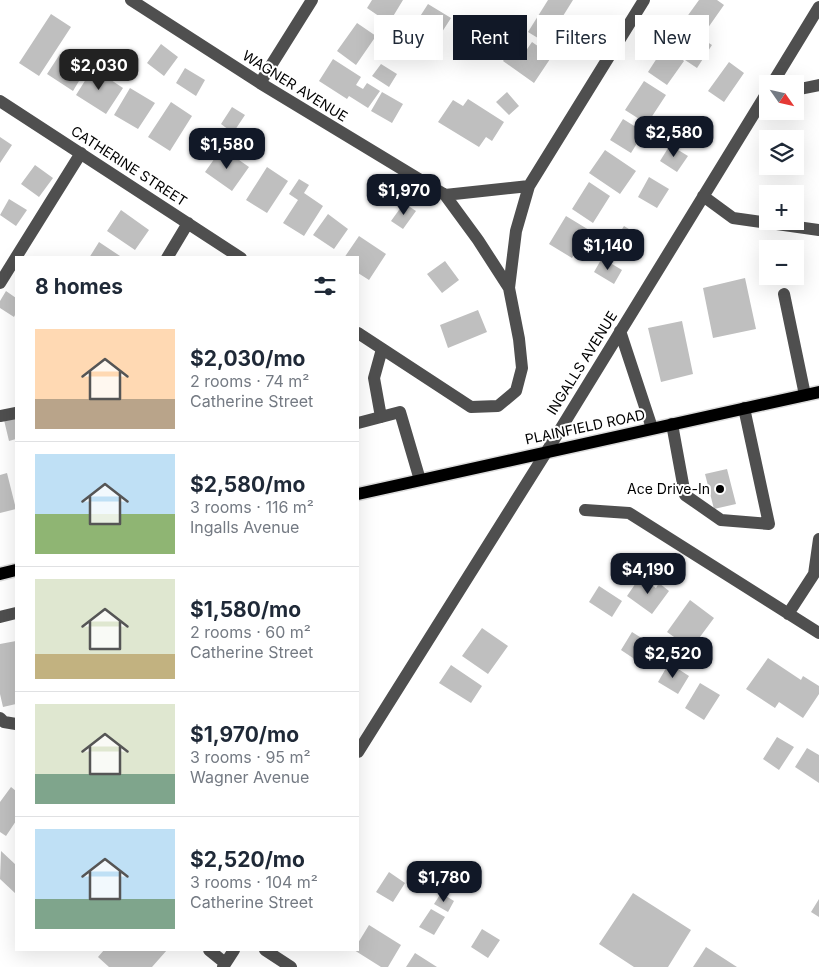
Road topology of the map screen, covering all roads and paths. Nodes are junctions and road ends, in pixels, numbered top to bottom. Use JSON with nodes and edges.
{"nodes":[{"id":1,"x":312,"y":0,"type":"edge"},
{"id":2,"x":644,"y":0,"type":"edge"},
{"id":3,"x":138,"y":2,"type":"edge"},
{"id":4,"x":819,"y":7,"type":"edge"},
{"id":5,"x":777,"y":75,"type":"edge"},
{"id":6,"x":260,"y":83,"type":"junction"},
{"id":7,"x":819,"y":85,"type":"edge"},
{"id":8,"x":804,"y":88,"type":"edge"},
{"id":9,"x":0,"y":100,"type":"edge"},
{"id":10,"x":759,"y":106,"type":"edge"},
{"id":11,"x":81,"y":153,"type":"junction"},
{"id":12,"x":529,"y":186,"type":"junction"},
{"id":13,"x":444,"y":195,"type":"junction"},
{"id":14,"x":703,"y":196,"type":"junction"},
{"id":15,"x":188,"y":223,"type":"junction"},
{"id":16,"x":819,"y":230,"type":"edge"},
{"id":17,"x":17,"y":256,"type":"edge"},
{"id":18,"x":168,"y":256,"type":"edge"},
{"id":19,"x":238,"y":256,"type":"edge"},
{"id":20,"x":15,"y":259,"type":"edge"},
{"id":21,"x":0,"y":283,"type":"edge"},
{"id":22,"x":509,"y":288,"type":"junction"},
{"id":23,"x":784,"y":294,"type":"dead end"},
{"id":24,"x":620,"y":331,"type":"junction"},
{"id":25,"x":359,"y":334,"type":"edge"},
{"id":26,"x":382,"y":349,"type":"junction"},
{"id":27,"x":819,"y":392,"type":"edge"},
{"id":28,"x":805,"y":396,"type":"junction"},
{"id":29,"x":744,"y":408,"type":"junction"},
{"id":30,"x":15,"y":413,"type":"edge"},
{"id":31,"x":0,"y":416,"type":"edge"},
{"id":32,"x":381,"y":417,"type":"junction"},
{"id":33,"x":359,"y":423,"type":"edge"},
{"id":34,"x":672,"y":424,"type":"junction"},
{"id":35,"x":652,"y":428,"type":"junction"},
{"id":36,"x":547,"y":451,"type":"junction"},
{"id":37,"x":420,"y":480,"type":"junction"},
{"id":38,"x":359,"y":494,"type":"edge"},
{"id":39,"x":585,"y":510,"type":"dead end"},
{"id":40,"x":819,"y":539,"type":"edge"},
{"id":41,"x":15,"y":570,"type":"edge"},
{"id":42,"x":0,"y":574,"type":"edge"},
{"id":43,"x":817,"y":575,"type":"edge"},
{"id":44,"x":15,"y":613,"type":"edge"},
{"id":45,"x":788,"y":614,"type":"junction"},
{"id":46,"x":0,"y":617,"type":"edge"},
{"id":47,"x":819,"y":633,"type":"edge"},
{"id":48,"x":0,"y":718,"type":"edge"},
{"id":49,"x":15,"y":724,"type":"edge"},
{"id":50,"x":359,"y":750,"type":"edge"},
{"id":51,"x":210,"y":951,"type":"edge"},
{"id":52,"x":233,"y":951,"type":"edge"},
{"id":53,"x":267,"y":951,"type":"edge"},
{"id":54,"x":224,"y":965,"type":"edge"},
{"id":55,"x":291,"y":967,"type":"edge"}],
"edges":[{"from":1,"to":6,"type":"street"},
{"from":2,"to":12,"type":"street"},
{"from":3,"to":6,"type":"street","name":"WAGNER AVENUE"},
{"from":4,"to":5,"type":"street"},
{"from":6,"to":13,"type":"street","name":"WAGNER AVENUE"},
{"from":7,"to":8,"type":"street"},
{"from":9,"to":11,"type":"street","name":"CATHERINE STREET"},
{"from":10,"to":14,"type":"street","name":"INGALLS AVENUE"},
{"from":11,"to":15,"type":"street","name":"CATHERINE STREET"},
{"from":11,"to":17,"type":"street"},
{"from":12,"to":13,"type":"street"},
{"from":12,"to":22,"type":"street"},
{"from":13,"to":22,"type":"street","name":"WAGNER AVENUE"},
{"from":14,"to":16,"type":"street"},
{"from":14,"to":24,"type":"street","name":"INGALLS AVENUE"},
{"from":15,"to":18,"type":"street"},
{"from":15,"to":19,"type":"street","name":"CATHERINE STREET"},
{"from":20,"to":21,"type":"street"},
{"from":22,"to":26,"type":"street"},
{"from":23,"to":28,"type":"street"},
{"from":24,"to":35,"type":"street"},
{"from":24,"to":36,"type":"street","name":"INGALLS AVENUE"},
{"from":25,"to":26,"type":"street"},
{"from":26,"to":32,"type":"street"},
{"from":27,"to":28,"type":"main road","name":"PLAINFIELD ROAD"},
{"from":28,"to":29,"type":"main road","name":"PLAINFIELD ROAD"},
{"from":29,"to":34,"type":"main road","name":"PLAINFIELD ROAD"},
{"from":29,"to":34,"type":"street"},
{"from":30,"to":31,"type":"street"},
{"from":32,"to":33,"type":"street"},
{"from":32,"to":37,"type":"street"},
{"from":34,"to":35,"type":"main road","name":"PLAINFIELD ROAD"},
{"from":35,"to":36,"type":"main road","name":"PLAINFIELD ROAD"},
{"from":36,"to":37,"type":"main road","name":"PLAINFIELD ROAD"},
{"from":36,"to":50,"type":"street","name":"INGALLS AVENUE"},
{"from":37,"to":38,"type":"main road","name":"PLAINFIELD ROAD"},
{"from":39,"to":45,"type":"street"},
{"from":40,"to":43,"type":"street"},
{"from":41,"to":42,"type":"main road"},
{"from":43,"to":45,"type":"street"},
{"from":44,"to":46,"type":"street"},
{"from":45,"to":47,"type":"street"},
{"from":48,"to":49,"type":"street"},
{"from":51,"to":54,"type":"street"},
{"from":52,"to":54,"type":"street"},
{"from":53,"to":55,"type":"street"}]}
